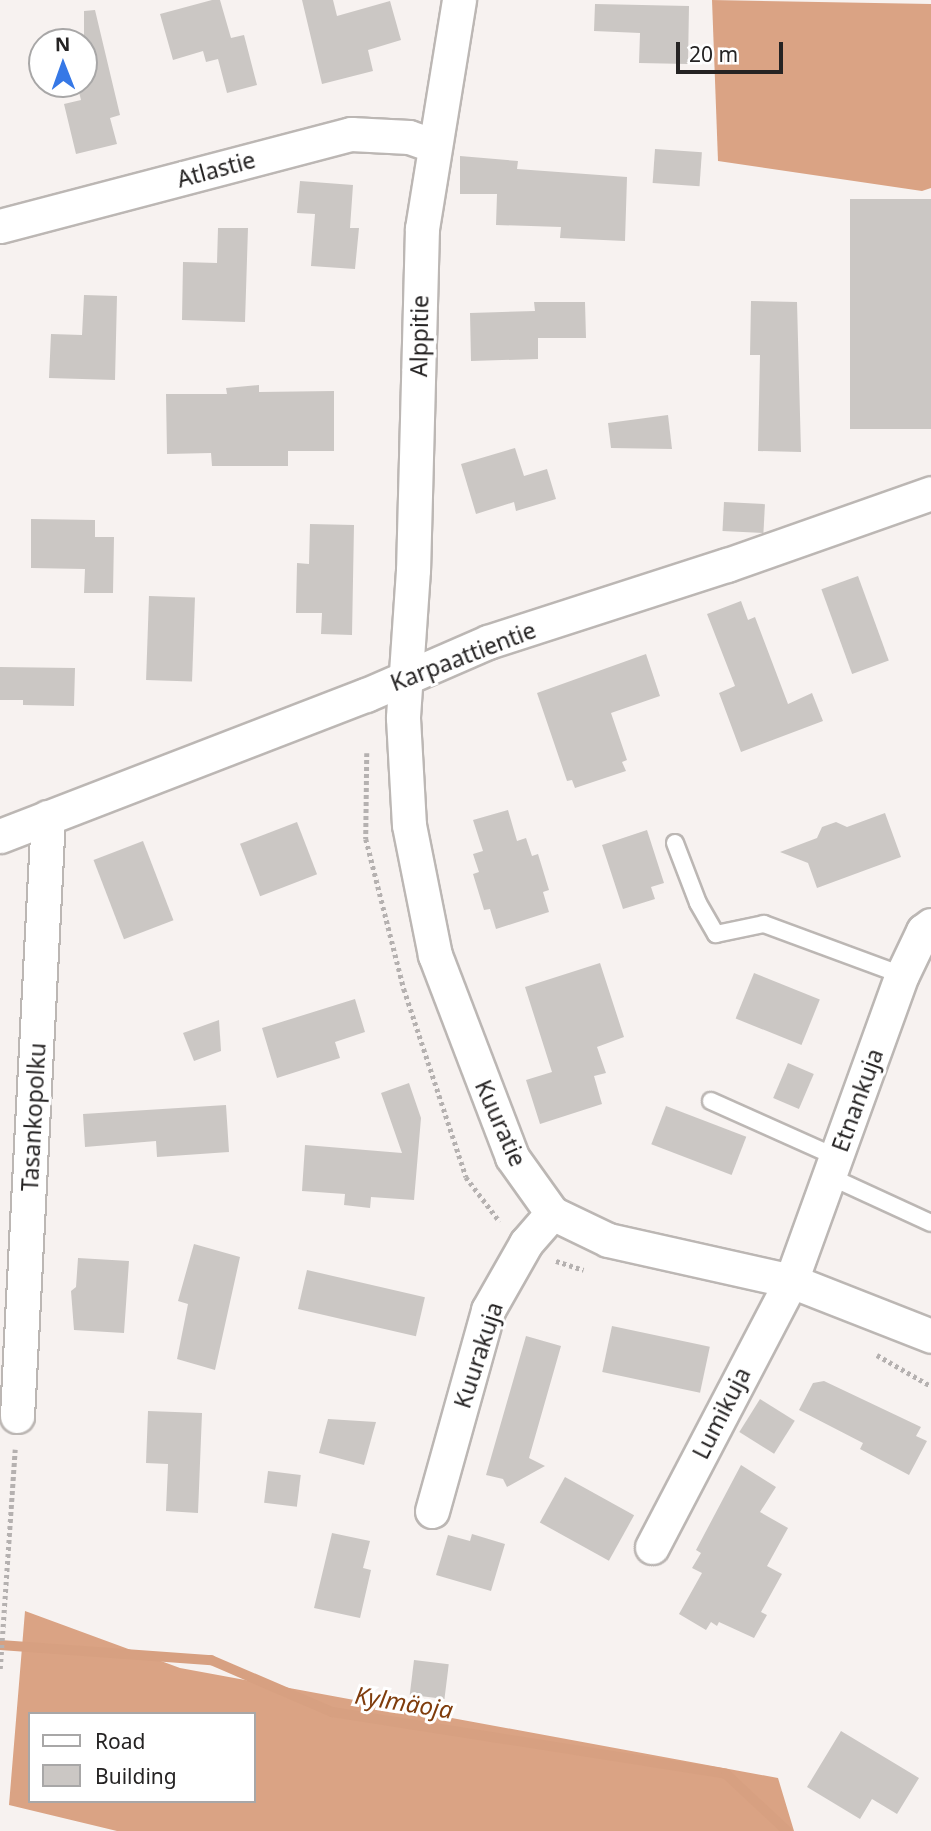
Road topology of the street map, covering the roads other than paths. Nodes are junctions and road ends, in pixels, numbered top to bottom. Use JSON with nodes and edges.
{"nodes":[{"id":1,"x":459,"y":0,"type":"edge"},
{"id":2,"x":432,"y":145,"type":"junction"},
{"id":3,"x":0,"y":226,"type":"edge"},
{"id":4,"x":931,"y":493,"type":"edge"},
{"id":5,"x":407,"y":676,"type":"junction"},
{"id":6,"x":48,"y":817,"type":"junction"},
{"id":7,"x":0,"y":836,"type":"edge"},
{"id":8,"x":675,"y":843,"type":"dead end"},
{"id":9,"x":931,"y":925,"type":"edge"},
{"id":10,"x":902,"y":975,"type":"junction"},
{"id":11,"x":711,"y":1101,"type":"dead end"},
{"id":12,"x":832,"y":1167,"type":"junction"},
{"id":13,"x":552,"y":1213,"type":"junction"},
{"id":14,"x":931,"y":1223,"type":"edge"},
{"id":15,"x":790,"y":1281,"type":"junction"},
{"id":16,"x":931,"y":1336,"type":"edge"},
{"id":17,"x":17,"y":1416,"type":"road end"},
{"id":18,"x":432,"y":1511,"type":"dead end"},
{"id":19,"x":652,"y":1546,"type":"dead end"}],
"edges":[{"from":1,"to":2,"type":"street","name":"Alppitie"},
{"from":2,"to":3,"type":"street","name":"Atlastie"},
{"from":2,"to":5,"type":"street","name":"Alppitie"},
{"from":4,"to":5,"type":"street","name":"Karpaattientie"},
{"from":5,"to":6,"type":"street","name":"Karpaattientie"},
{"from":5,"to":13,"type":"street","name":"Kuuratie"},
{"from":6,"to":7,"type":"street","name":"Karpaattientie"},
{"from":6,"to":17,"type":"street","name":"Tasankopolku"},
{"from":8,"to":10,"type":"lane"},
{"from":9,"to":10,"type":"street","name":"Etnankuja"},
{"from":10,"to":12,"type":"street","name":"Etnankuja"},
{"from":11,"to":12,"type":"lane"},
{"from":12,"to":14,"type":"lane"},
{"from":12,"to":15,"type":"street","name":"Etnankuja"},
{"from":13,"to":15,"type":"street","name":"Kuuratie"},
{"from":13,"to":18,"type":"street","name":"Kuurakuja"},
{"from":15,"to":16,"type":"street","name":"Kuuratie"},
{"from":15,"to":19,"type":"street","name":"Lumikuja"}]}
